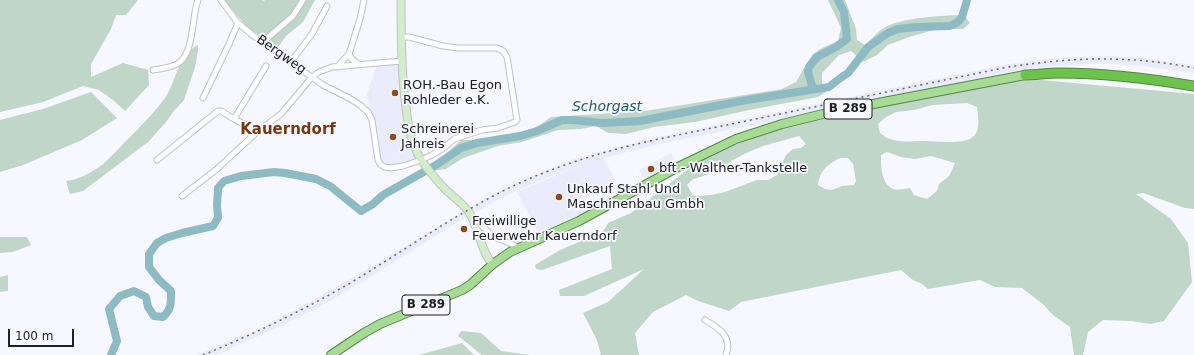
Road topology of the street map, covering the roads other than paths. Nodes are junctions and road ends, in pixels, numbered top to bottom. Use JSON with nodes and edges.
{"nodes":[{"id":1,"x":198,"y":0,"type":"edge"},
{"id":2,"x":221,"y":0,"type":"edge"},
{"id":3,"x":303,"y":0,"type":"edge"},
{"id":4,"x":364,"y":0,"type":"edge"},
{"id":5,"x":401,"y":0,"type":"edge"},
{"id":6,"x":327,"y":6,"type":"dead end"},
{"id":7,"x":238,"y":23,"type":"junction"},
{"id":8,"x":400,"y":37,"type":"junction"},
{"id":9,"x":263,"y":42,"type":"junction"},
{"id":10,"x":349,"y":54,"type":"junction"},
{"id":11,"x":402,"y":61,"type":"junction"},
{"id":12,"x":291,"y":62,"type":"junction"},
{"id":13,"x":358,"y":64,"type":"junction"},
{"id":14,"x":266,"y":66,"type":"dead end"},
{"id":15,"x":337,"y":67,"type":"junction"},
{"id":16,"x":153,"y":70,"type":"dead end"},
{"id":17,"x":1025,"y":75,"type":"joint"},
{"id":18,"x":312,"y":77,"type":"junction"},
{"id":19,"x":1194,"y":86,"type":"edge"},
{"id":20,"x":203,"y":98,"type":"dead end"},
{"id":21,"x":234,"y":119,"type":"junction"},
{"id":22,"x":258,"y":131,"type":"junction"},
{"id":23,"x":157,"y":160,"type":"dead end"},
{"id":24,"x":423,"y":162,"type":"junction"},
{"id":25,"x":182,"y":196,"type":"dead end"},
{"id":26,"x":475,"y":225,"type":"junction"},
{"id":27,"x":517,"y":249,"type":"junction"},
{"id":28,"x":492,"y":264,"type":"junction"},
{"id":29,"x":705,"y":320,"type":"dead end"},
{"id":30,"x":332,"y":354,"type":"edge"},
{"id":31,"x":726,"y":355,"type":"edge"}],
"edges":[{"from":1,"to":16,"type":"street"},
{"from":2,"to":7,"type":"street","name":"Bergweg"},
{"from":3,"to":9,"type":"street"},
{"from":4,"to":10,"type":"street"},
{"from":5,"to":8,"type":"main road"},
{"from":6,"to":12,"type":"street"},
{"from":7,"to":9,"type":"street","name":"Bergweg"},
{"from":7,"to":20,"type":"street"},
{"from":8,"to":11,"type":"main road"},
{"from":8,"to":24,"type":"street"},
{"from":9,"to":12,"type":"street","name":"Bergweg"},
{"from":10,"to":13,"type":"street"},
{"from":10,"to":15,"type":"street"},
{"from":11,"to":13,"type":"street","name":"Bergweg"},
{"from":11,"to":24,"type":"main road"},
{"from":12,"to":18,"type":"street","name":"Bergweg"},
{"from":13,"to":15,"type":"street","name":"Bergweg"},
{"from":14,"to":21,"type":"street"},
{"from":15,"to":18,"type":"street","name":"Bergweg"},
{"from":17,"to":19,"type":"highway","number":"B 289"},
{"from":17,"to":27,"type":"main road","number":"B 289"},
{"from":18,"to":22,"type":"street"},
{"from":18,"to":24,"type":"street"},
{"from":21,"to":22,"type":"street"},
{"from":21,"to":23,"type":"street"},
{"from":22,"to":25,"type":"street"},
{"from":24,"to":26,"type":"main road"},
{"from":26,"to":27,"type":"street"},
{"from":26,"to":28,"type":"main road"},
{"from":27,"to":28,"type":"main road","number":"B 289"},
{"from":28,"to":30,"type":"main road","number":"B 289"},
{"from":29,"to":31,"type":"street"}]}
